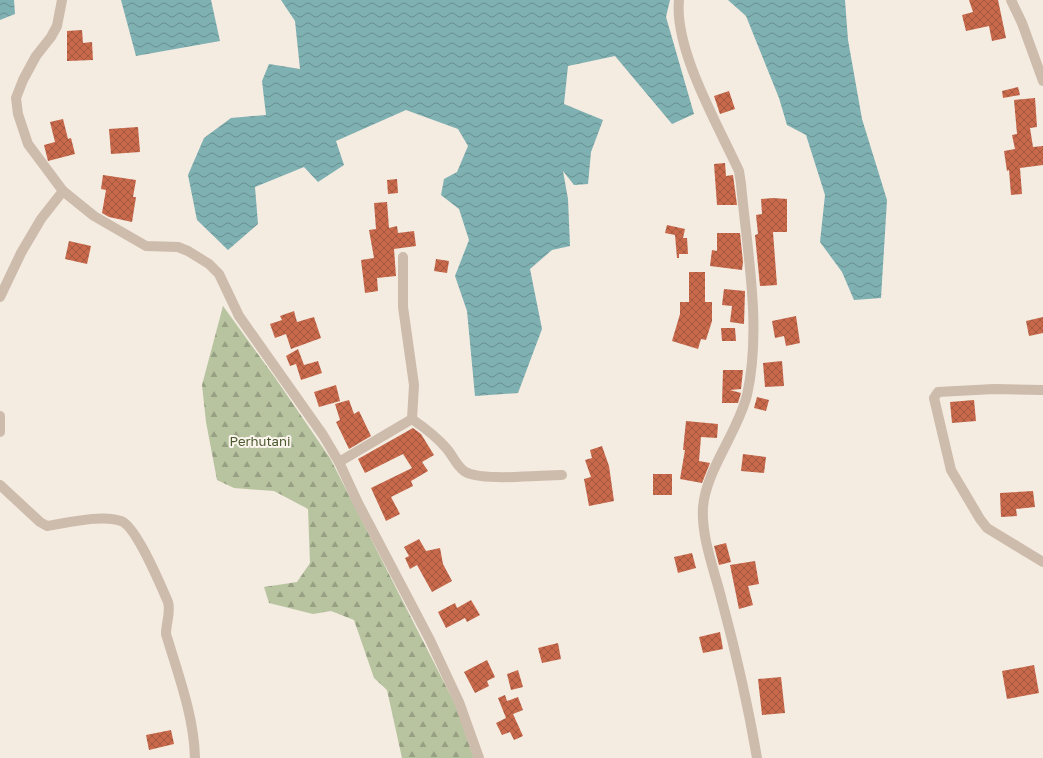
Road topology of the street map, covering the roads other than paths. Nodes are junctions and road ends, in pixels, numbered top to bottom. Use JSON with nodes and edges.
{"nodes":[{"id":1,"x":62,"y":0,"type":"edge"},
{"id":2,"x":679,"y":0,"type":"edge"},
{"id":3,"x":1011,"y":0,"type":"edge"},
{"id":4,"x":1043,"y":81,"type":"edge"},
{"id":5,"x":63,"y":191,"type":"junction"},
{"id":6,"x":403,"y":257,"type":"dead end"},
{"id":7,"x":0,"y":297,"type":"edge"},
{"id":8,"x":1043,"y":390,"type":"edge"},
{"id":9,"x":0,"y":416,"type":"edge"},
{"id":10,"x":412,"y":419,"type":"junction"},
{"id":11,"x":0,"y":432,"type":"edge"},
{"id":12,"x":339,"y":462,"type":"junction"},
{"id":13,"x":562,"y":474,"type":"dead end"},
{"id":14,"x":0,"y":485,"type":"edge"},
{"id":15,"x":1043,"y":562,"type":"edge"},
{"id":16,"x":195,"y":758,"type":"edge"},
{"id":17,"x":479,"y":758,"type":"edge"},
{"id":18,"x":757,"y":758,"type":"edge"}],
"edges":[{"from":1,"to":5,"type":"street"},
{"from":2,"to":18,"type":"street"},
{"from":3,"to":4,"type":"street"},
{"from":5,"to":7,"type":"street"},
{"from":5,"to":12,"type":"street"},
{"from":6,"to":10,"type":"street"},
{"from":8,"to":15,"type":"street"},
{"from":9,"to":11,"type":"street"},
{"from":10,"to":12,"type":"street"},
{"from":10,"to":13,"type":"street"},
{"from":12,"to":17,"type":"street"},
{"from":14,"to":16,"type":"street"}]}
